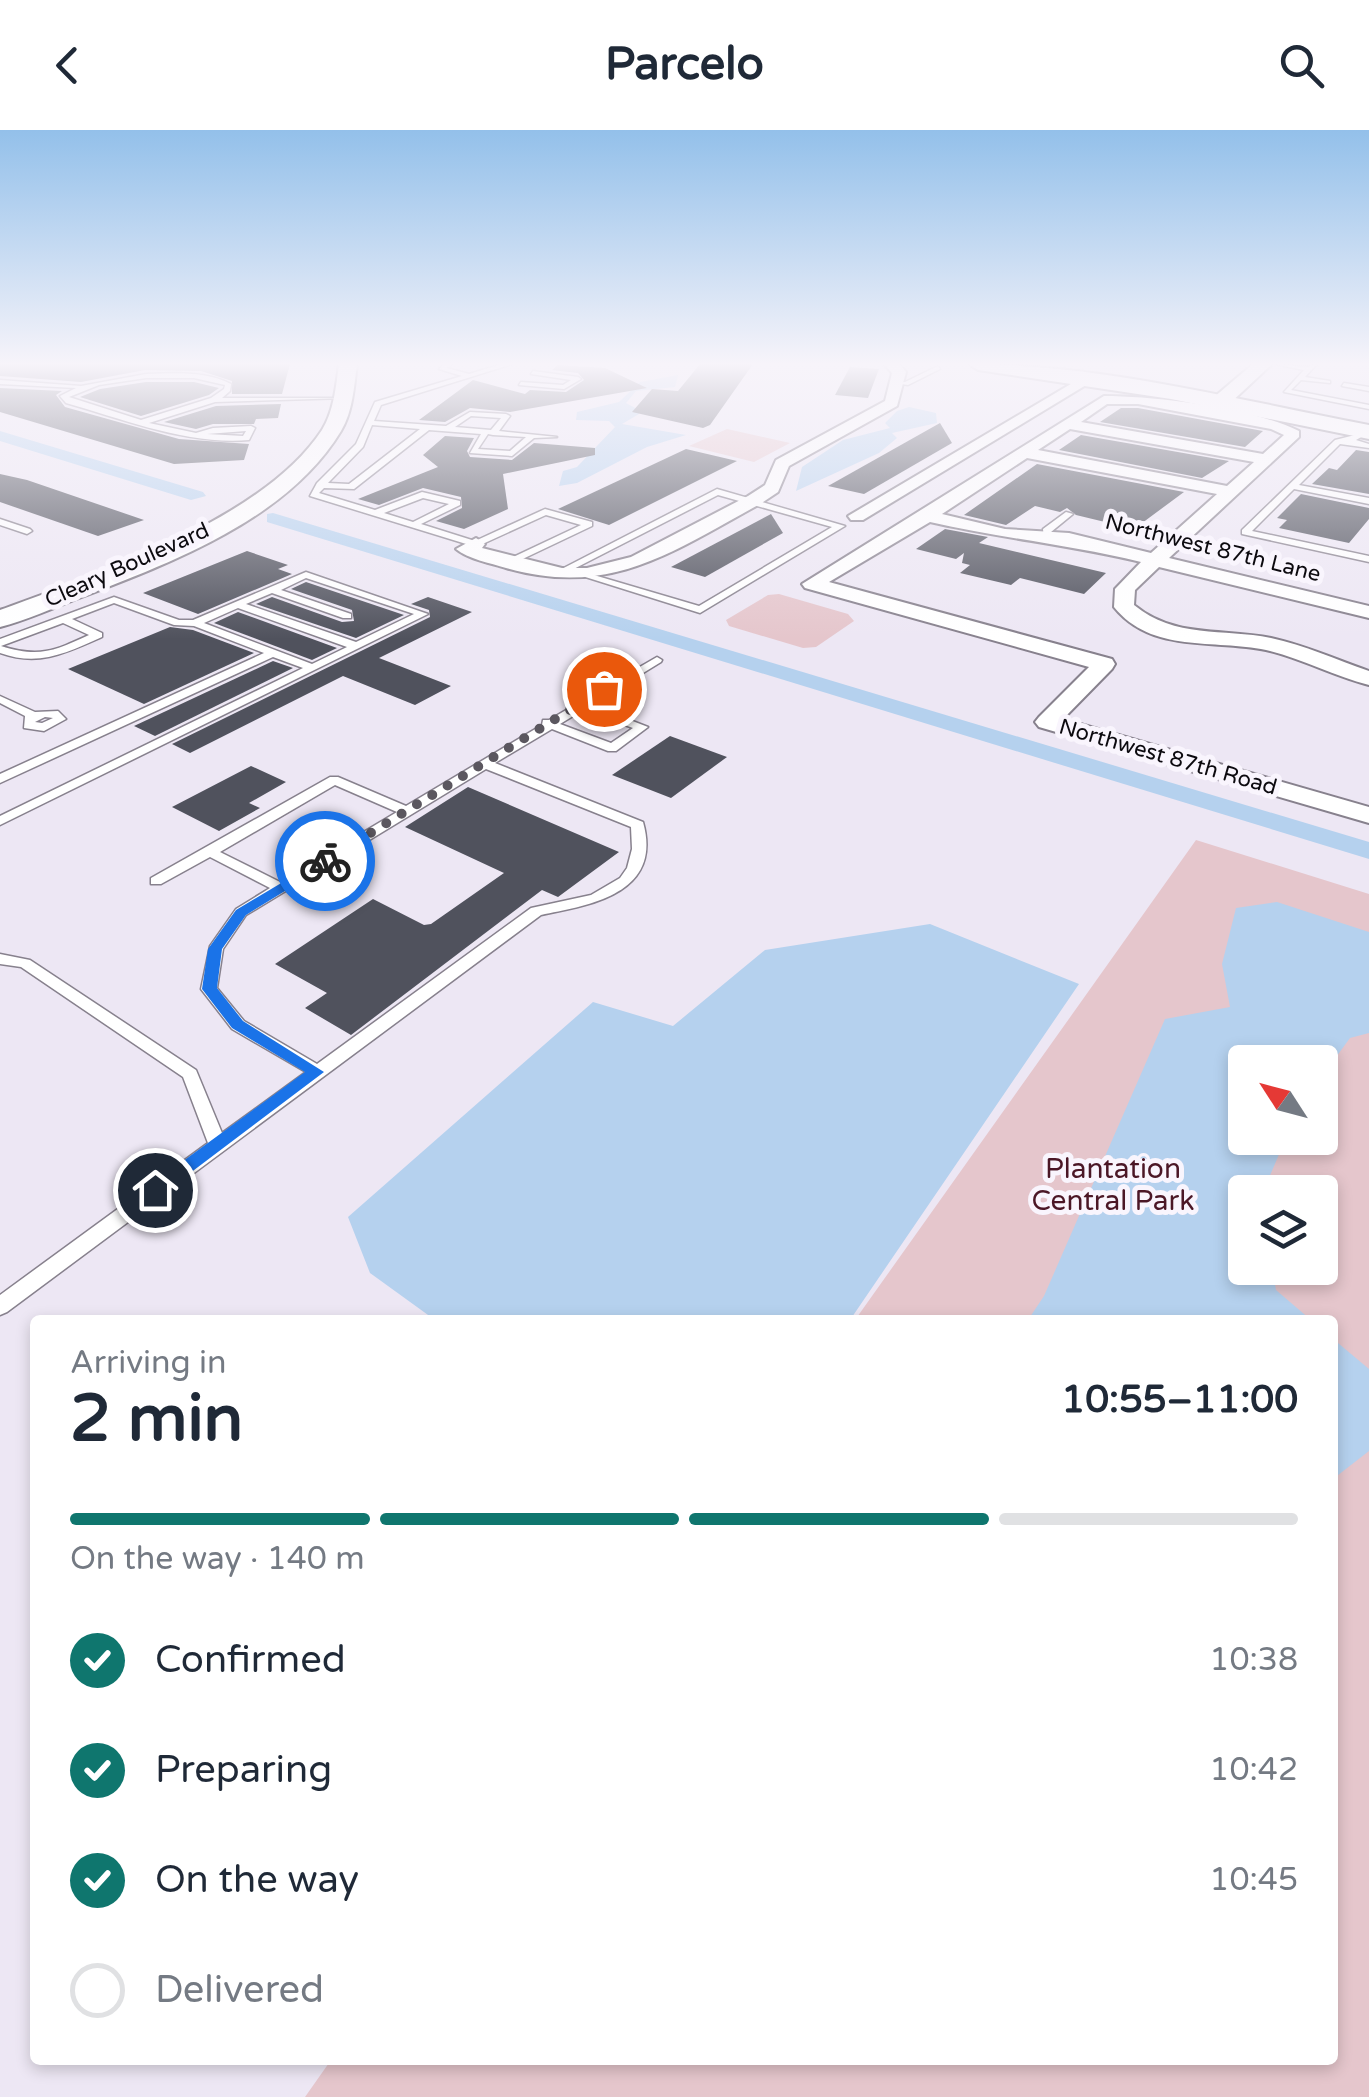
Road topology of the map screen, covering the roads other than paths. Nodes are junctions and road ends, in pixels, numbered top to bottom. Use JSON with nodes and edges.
{"nodes":[{"id":1,"x":281,"y":456,"type":"edge"},
{"id":2,"x":309,"y":456,"type":"edge"},
{"id":3,"x":350,"y":456,"type":"edge"},
{"id":4,"x":391,"y":456,"type":"edge"},
{"id":5,"x":795,"y":456,"type":"edge"},
{"id":6,"x":958,"y":456,"type":"edge"},
{"id":7,"x":1017,"y":456,"type":"edge"},
{"id":8,"x":1043,"y":456,"type":"edge"},
{"id":9,"x":1253,"y":456,"type":"edge"},
{"id":10,"x":1269,"y":456,"type":"edge"},
{"id":11,"x":1324,"y":456,"type":"edge"},
{"id":12,"x":1266,"y":458,"type":"junction"},
{"id":13,"x":294,"y":473,"type":"junction"},
{"id":14,"x":330,"y":477,"type":"junction"},
{"id":15,"x":320,"y":485,"type":"junction"},
{"id":16,"x":1293,"y":486,"type":"junction"},
{"id":17,"x":1231,"y":492,"type":"junction"},
{"id":18,"x":1369,"y":501,"type":"edge"},
{"id":19,"x":747,"y":503,"type":"junction"},
{"id":20,"x":373,"y":514,"type":"junction"},
{"id":21,"x":1069,"y":514,"type":"dead end"},
{"id":22,"x":857,"y":516,"type":"dead end"},
{"id":23,"x":927,"y":516,"type":"junction"},
{"id":24,"x":0,"y":522,"type":"edge"},
{"id":25,"x":412,"y":526,"type":"junction"},
{"id":26,"x":0,"y":532,"type":"edge"},
{"id":27,"x":1047,"y":537,"type":"junction"},
{"id":28,"x":1175,"y":542,"type":"junction"},
{"id":29,"x":476,"y":544,"type":"junction"},
{"id":30,"x":1233,"y":554,"type":"dead end"},
{"id":31,"x":1156,"y":559,"type":"junction"},
{"id":32,"x":1369,"y":559,"type":"edge"},
{"id":33,"x":510,"y":562,"type":"junction"},
{"id":34,"x":557,"y":574,"type":"junction"},
{"id":35,"x":584,"y":575,"type":"junction"},
{"id":36,"x":272,"y":590,"type":"junction"},
{"id":37,"x":381,"y":600,"type":"junction"},
{"id":38,"x":0,"y":602,"type":"edge"},
{"id":39,"x":238,"y":604,"type":"junction"},
{"id":40,"x":1369,"y":612,"type":"edge"},
{"id":41,"x":347,"y":616,"type":"junction"},
{"id":42,"x":0,"y":619,"type":"edge"},
{"id":43,"x":62,"y":619,"type":"junction"},
{"id":44,"x":195,"y":623,"type":"junction"},
{"id":45,"x":315,"y":632,"type":"junction"},
{"id":46,"x":0,"y":646,"type":"edge"},
{"id":47,"x":356,"y":646,"type":"junction"},
{"id":48,"x":273,"y":653,"type":"junction"},
{"id":49,"x":657,"y":660,"type":"dead end"},
{"id":50,"x":312,"y":668,"type":"junction"},
{"id":51,"x":1369,"y":678,"type":"edge"},
{"id":52,"x":0,"y":699,"type":"edge"},
{"id":53,"x":578,"y":704,"type":"junction"},
{"id":54,"x":34,"y":716,"type":"dead end"},
{"id":55,"x":547,"y":724,"type":"junction"},
{"id":56,"x":484,"y":763,"type":"junction"},
{"id":57,"x":0,"y":779,"type":"edge"},
{"id":58,"x":406,"y":811,"type":"junction"},
{"id":59,"x":1369,"y":815,"type":"edge"},
{"id":60,"x":0,"y":820,"type":"edge"},
{"id":61,"x":210,"y":852,"type":"junction"},
{"id":62,"x":156,"y":880,"type":"dead end"},
{"id":63,"x":281,"y":888,"type":"junction"},
{"id":64,"x":0,"y":959,"type":"edge"},
{"id":65,"x":316,"y":1072,"type":"junction"},
{"id":66,"x":216,"y":1144,"type":"junction"},
{"id":67,"x":0,"y":1306,"type":"edge"}],
"edges":[{"from":1,"to":38,"type":"street","name":"Cleary Boulevard"},
{"from":2,"to":13,"type":"street","name":"Cleary Boulevard"},
{"from":3,"to":14,"type":"lane"},
{"from":4,"to":15,"type":"lane"},
{"from":5,"to":19,"type":"street"},
{"from":6,"to":22,"type":"street"},
{"from":7,"to":23,"type":"street"},
{"from":8,"to":17,"type":"street"},
{"from":9,"to":12,"type":"street"},
{"from":10,"to":12,"type":"street"},
{"from":11,"to":16,"type":"lane"},
{"from":12,"to":17,"type":"street"},
{"from":13,"to":14,"type":"lane"},
{"from":13,"to":42,"type":"street","name":"Cleary Boulevard"},
{"from":14,"to":15,"type":"lane"},
{"from":15,"to":20,"type":"lane"},
{"from":16,"to":18,"type":"lane"},
{"from":16,"to":32,"type":"lane"},
{"from":17,"to":28,"type":"street"},
{"from":19,"to":34,"type":"lane"},
{"from":19,"to":35,"type":"street"},
{"from":19,"to":35,"type":"lane"},
{"from":20,"to":25,"type":"lane"},
{"from":20,"to":25,"type":"lane"},
{"from":21,"to":27,"type":"lane"},
{"from":23,"to":27,"type":"street","name":"Northwest 87th Lane"},
{"from":23,"to":59,"type":"street","name":"Northwest 87th Road"},
{"from":24,"to":26,"type":"lane"},
{"from":25,"to":29,"type":"lane"},
{"from":27,"to":31,"type":"street","name":"Northwest 87th Lane"},
{"from":28,"to":30,"type":"lane"},
{"from":28,"to":31,"type":"street"},
{"from":29,"to":33,"type":"street"},
{"from":29,"to":33,"type":"lane"},
{"from":31,"to":40,"type":"street","name":"Northwest 87th Lane"},
{"from":31,"to":51,"type":"street"},
{"from":33,"to":34,"type":"street"},
{"from":34,"to":35,"type":"street"},
{"from":36,"to":37,"type":"lane"},
{"from":36,"to":39,"type":"lane"},
{"from":36,"to":41,"type":"lane"},
{"from":37,"to":41,"type":"lane"},
{"from":37,"to":47,"type":"lane"},
{"from":39,"to":44,"type":"lane"},
{"from":39,"to":45,"type":"lane"},
{"from":41,"to":45,"type":"lane"},
{"from":43,"to":44,"type":"lane"},
{"from":43,"to":46,"type":"lane"},
{"from":43,"to":46,"type":"lane"},
{"from":44,"to":48,"type":"lane"},
{"from":45,"to":47,"type":"lane"},
{"from":47,"to":50,"type":"lane"},
{"from":48,"to":50,"type":"lane"},
{"from":48,"to":57,"type":"lane"},
{"from":49,"to":53,"type":"lane"},
{"from":50,"to":60,"type":"lane"},
{"from":52,"to":54,"type":"lane"},
{"from":53,"to":55,"type":"lane"},
{"from":53,"to":55,"type":"lane"},
{"from":55,"to":56,"type":"lane"},
{"from":56,"to":58,"type":"lane"},
{"from":56,"to":65,"type":"lane"},
{"from":58,"to":61,"type":"lane"},
{"from":58,"to":63,"type":"lane"},
{"from":61,"to":62,"type":"lane"},
{"from":61,"to":63,"type":"lane"},
{"from":63,"to":65,"type":"lane"},
{"from":64,"to":66,"type":"lane"},
{"from":65,"to":66,"type":"lane"},
{"from":66,"to":67,"type":"lane"}]}
